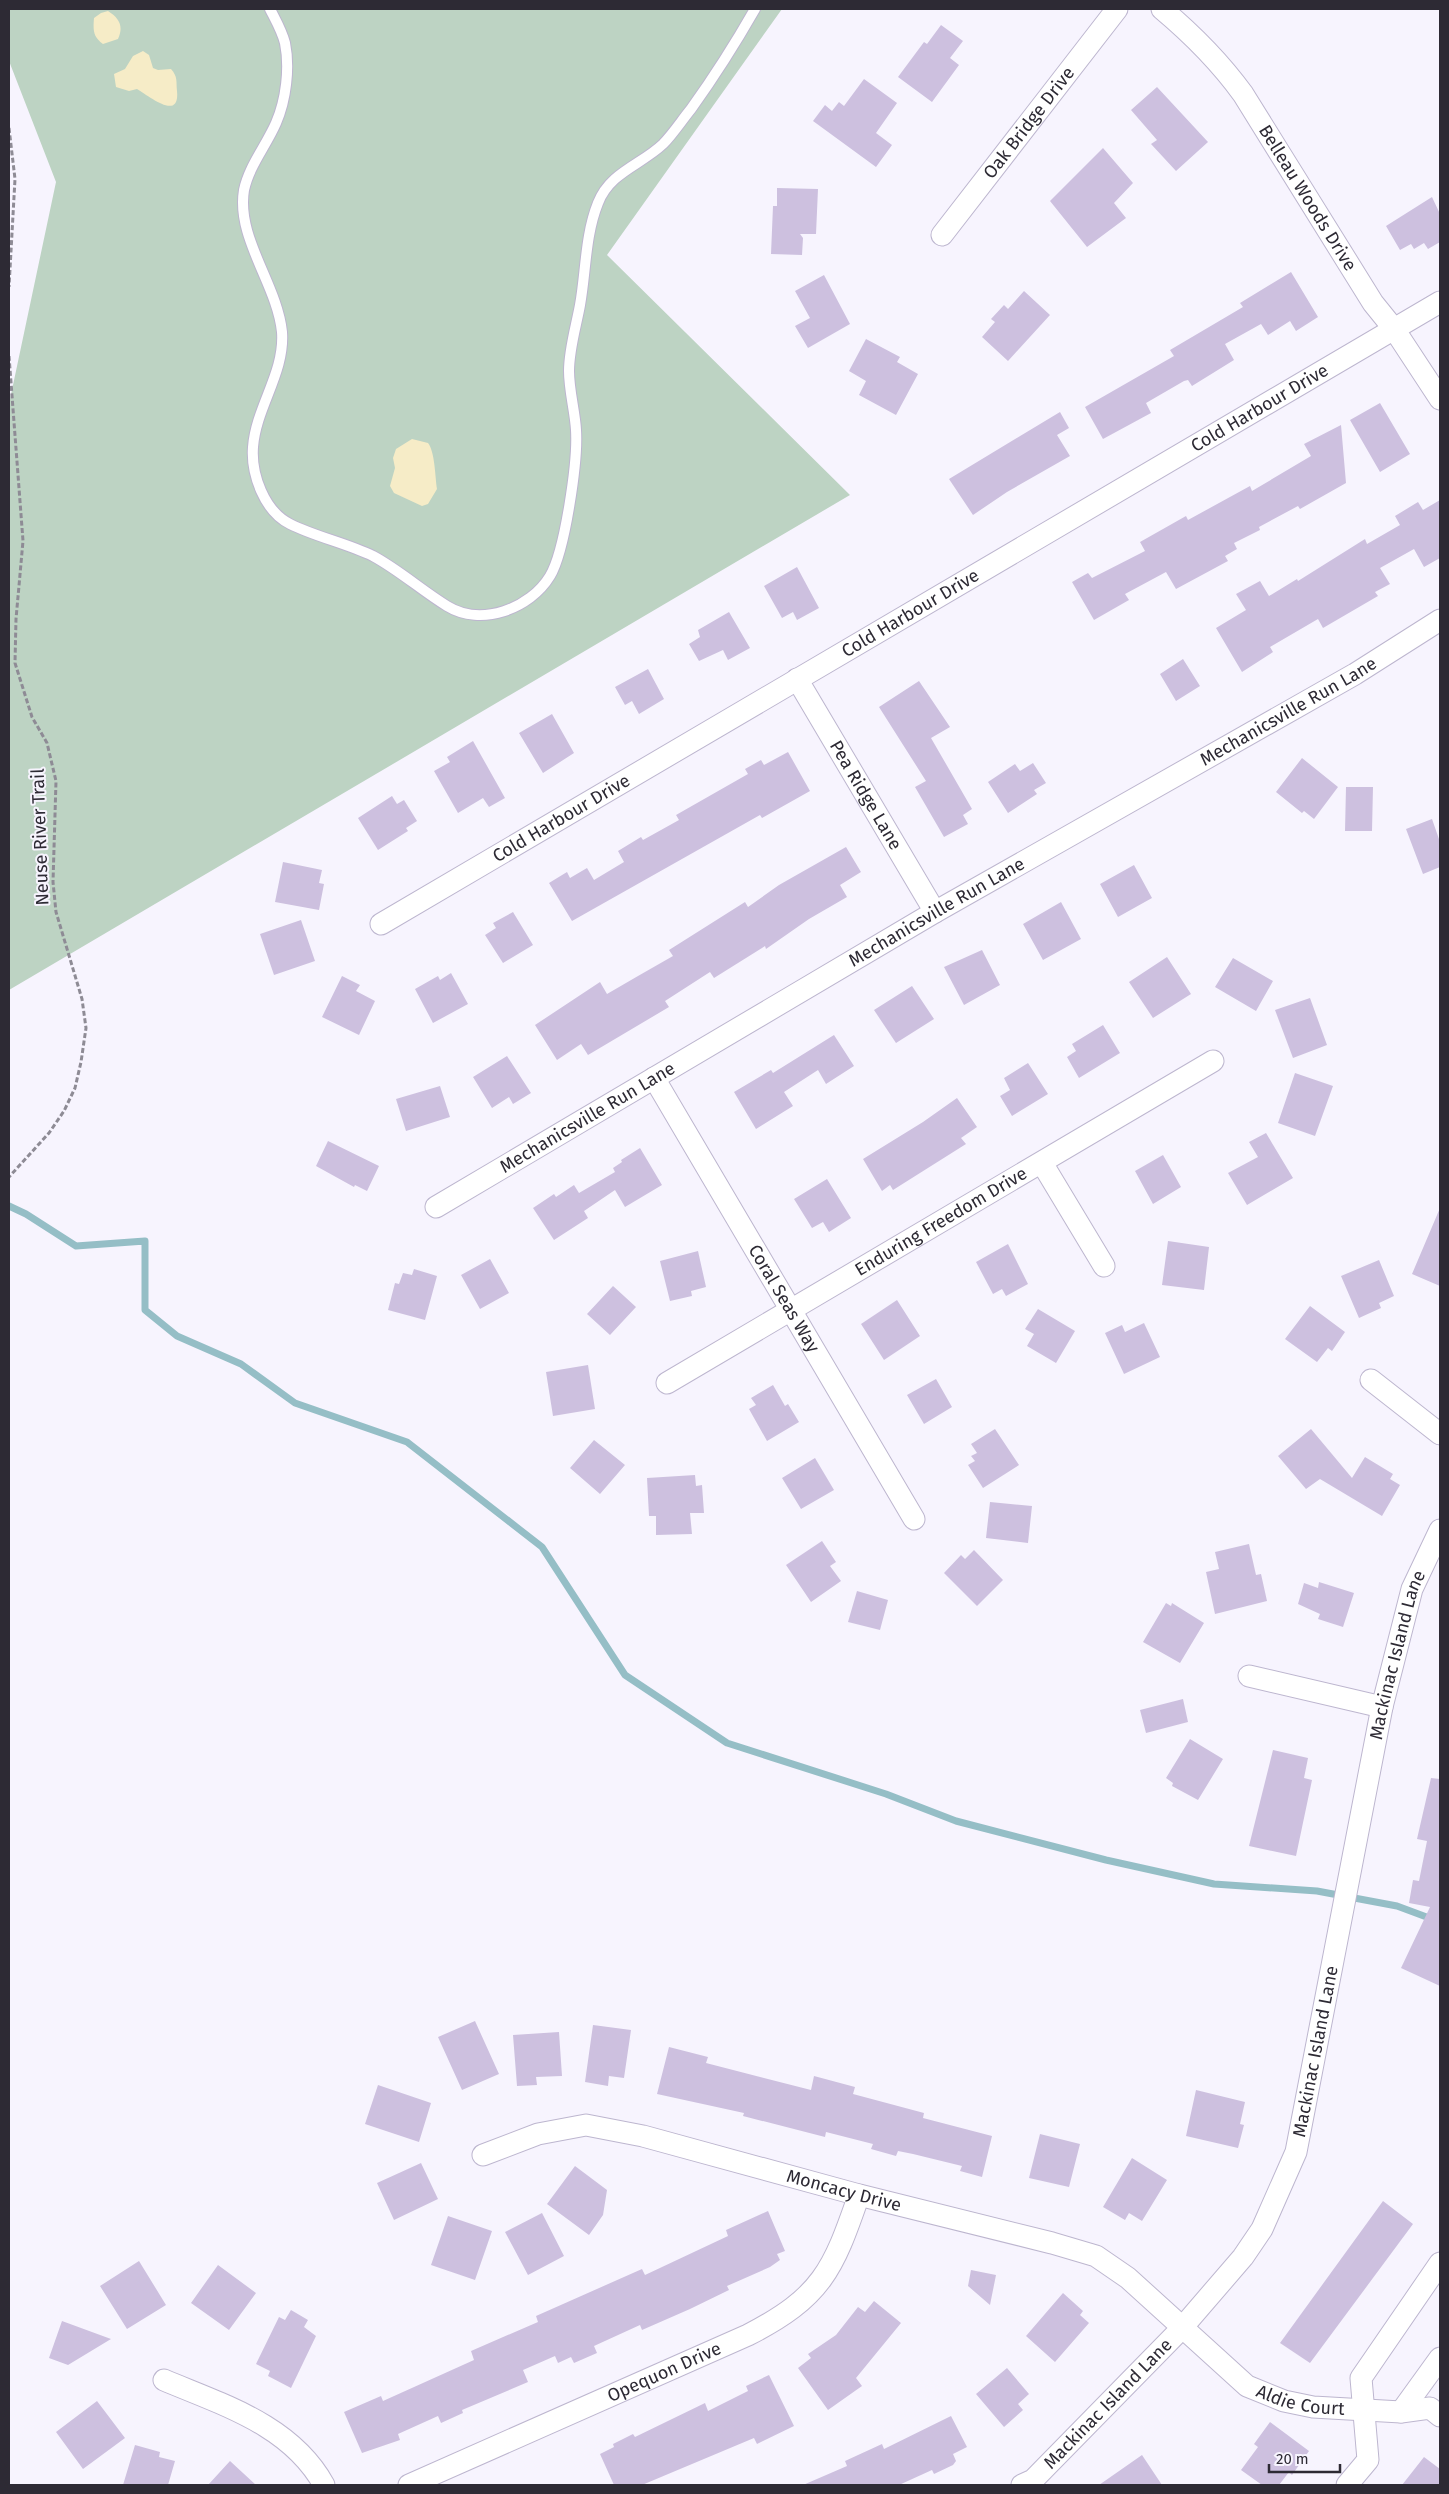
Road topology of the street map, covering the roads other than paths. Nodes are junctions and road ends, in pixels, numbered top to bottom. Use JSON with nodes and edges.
{"nodes":[{"id":1,"x":270,"y":9,"type":"edge"},
{"id":2,"x":755,"y":9,"type":"edge"},
{"id":3,"x":1117,"y":9,"type":"edge"},
{"id":4,"x":1162,"y":9,"type":"edge"},
{"id":5,"x":942,"y":235,"type":"dead end"},
{"id":6,"x":1440,"y":302,"type":"edge"},
{"id":7,"x":1394,"y":329,"type":"junction"},
{"id":8,"x":1440,"y":399,"type":"edge"},
{"id":9,"x":1440,"y":620,"type":"edge"},
{"id":10,"x":797,"y":679,"type":"junction"},
{"id":11,"x":934,"y":912,"type":"junction"},
{"id":12,"x":381,"y":924,"type":"dead end"},
{"id":13,"x":1214,"y":1061,"type":"dead end"},
{"id":14,"x":654,"y":1078,"type":"junction"},
{"id":15,"x":1042,"y":1163,"type":"junction"},
{"id":16,"x":436,"y":1207,"type":"dead end"},
{"id":17,"x":1104,"y":1266,"type":"dead end"},
{"id":18,"x":791,"y":1311,"type":"junction"},
{"id":19,"x":1371,"y":1380,"type":"dead end"},
{"id":20,"x":667,"y":1383,"type":"dead end"},
{"id":21,"x":1440,"y":1434,"type":"edge"},
{"id":22,"x":914,"y":1519,"type":"dead end"},
{"id":23,"x":1440,"y":1530,"type":"edge"},
{"id":24,"x":1248,"y":1676,"type":"dead end"},
{"id":25,"x":1382,"y":1707,"type":"junction"},
{"id":26,"x":483,"y":2155,"type":"dead end"},
{"id":27,"x":859,"y":2195,"type":"junction"},
{"id":28,"x":1440,"y":2263,"type":"edge"},
{"id":29,"x":1181,"y":2328,"type":"junction"},
{"id":30,"x":1440,"y":2358,"type":"edge"},
{"id":31,"x":164,"y":2380,"type":"dead end"},
{"id":32,"x":1365,"y":2411,"type":"junction"},
{"id":33,"x":1401,"y":2412,"type":"junction"},
{"id":34,"x":1440,"y":2416,"type":"edge"},
{"id":35,"x":1030,"y":2483,"type":"edge"},
{"id":36,"x":324,"y":2485,"type":"edge"},
{"id":37,"x":409,"y":2485,"type":"edge"},
{"id":38,"x":1347,"y":2485,"type":"edge"}],
"edges":[{"from":1,"to":2,"type":"lane"},
{"from":3,"to":5,"type":"street","name":"Oak Bridge Drive"},
{"from":4,"to":7,"type":"street","name":"Belleau Woods Drive"},
{"from":6,"to":7,"type":"street","name":"Cold Harbour Drive"},
{"from":7,"to":8,"type":"street","name":"Belleau Woods Drive"},
{"from":7,"to":10,"type":"street","name":"Cold Harbour Drive"},
{"from":9,"to":11,"type":"street","name":"Mechanicsville Run Lane"},
{"from":10,"to":11,"type":"street","name":"Pea Ridge Lane"},
{"from":10,"to":12,"type":"street","name":"Cold Harbour Drive"},
{"from":11,"to":14,"type":"street","name":"Mechanicsville Run Lane"},
{"from":13,"to":15,"type":"street","name":"Enduring Freedom Drive"},
{"from":14,"to":16,"type":"street","name":"Mechanicsville Run Lane"},
{"from":14,"to":18,"type":"street","name":"Coral Seas Way"},
{"from":15,"to":17,"type":"street"},
{"from":15,"to":18,"type":"street","name":"Enduring Freedom Drive"},
{"from":18,"to":20,"type":"street","name":"Enduring Freedom Drive"},
{"from":18,"to":22,"type":"street","name":"Coral Seas Way"},
{"from":19,"to":21,"type":"street"},
{"from":23,"to":25,"type":"street","name":"Mackinac Island Lane"},
{"from":24,"to":25,"type":"street"},
{"from":25,"to":29,"type":"street","name":"Mackinac Island Lane"},
{"from":26,"to":27,"type":"street","name":"Moncacy Drive"},
{"from":27,"to":29,"type":"street","name":"Moncacy Drive"},
{"from":27,"to":37,"type":"street","name":"Opequon Drive"},
{"from":28,"to":32,"type":"street"},
{"from":29,"to":32,"type":"street","name":"Aldie Court"},
{"from":29,"to":35,"type":"street","name":"Mackinac Island Lane"},
{"from":30,"to":33,"type":"street"},
{"from":31,"to":36,"type":"street"},
{"from":32,"to":33,"type":"street","name":"Aldie Court"},
{"from":32,"to":38,"type":"street"},
{"from":33,"to":34,"type":"street","name":"Aldie Court"}]}
